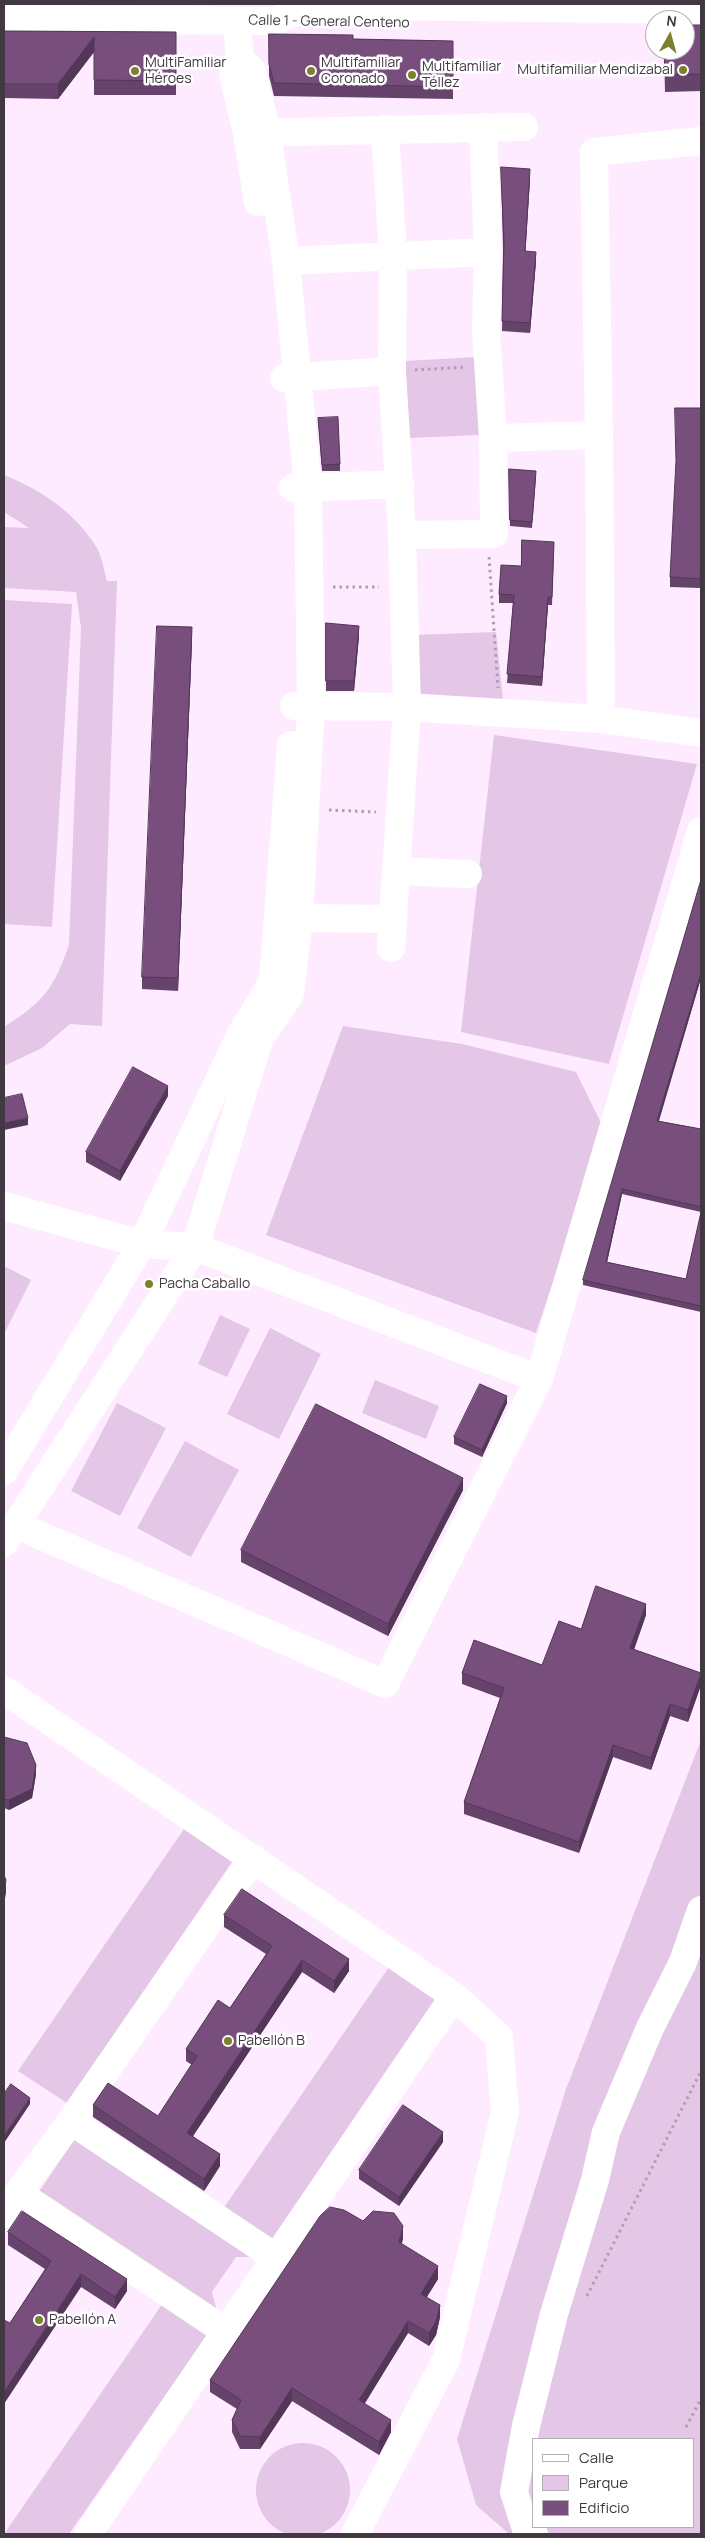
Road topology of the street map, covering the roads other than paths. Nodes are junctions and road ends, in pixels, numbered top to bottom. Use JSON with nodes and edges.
{"nodes":[{"id":1,"x":299,"y":4,"type":"edge"},
{"id":2,"x":701,"y":10,"type":"edge"},
{"id":3,"x":88,"y":12,"type":"edge"},
{"id":4,"x":235,"y":12,"type":"edge"},
{"id":5,"x":498,"y":12,"type":"edge"},
{"id":6,"x":420,"y":15,"type":"junction"},
{"id":7,"x":609,"y":17,"type":"junction"},
{"id":8,"x":4,"y":19,"type":"edge"},
{"id":9,"x":275,"y":21,"type":"junction"},
{"id":10,"x":645,"y":25,"type":"edge"},
{"id":11,"x":524,"y":126,"type":"dead end"},
{"id":12,"x":483,"y":127,"type":"junction"},
{"id":13,"x":385,"y":129,"type":"junction"},
{"id":14,"x":257,"y":133,"type":"junction"},
{"id":15,"x":701,"y":142,"type":"edge"},
{"id":16,"x":488,"y":252,"type":"junction"},
{"id":17,"x":393,"y":255,"type":"junction"},
{"id":18,"x":286,"y":261,"type":"junction"},
{"id":19,"x":392,"y":371,"type":"junction"},
{"id":20,"x":290,"y":378,"type":"junction"},
{"id":21,"x":600,"y":435,"type":"junction"},
{"id":22,"x":493,"y":438,"type":"junction"},
{"id":23,"x":400,"y":484,"type":"junction"},
{"id":24,"x":300,"y":487,"type":"junction"},
{"id":25,"x":402,"y":535,"type":"junction"},
{"id":26,"x":302,"y":706,"type":"junction"},
{"id":27,"x":407,"y":707,"type":"junction"},
{"id":28,"x":601,"y":719,"type":"junction"},
{"id":29,"x":701,"y":733,"type":"edge"},
{"id":30,"x":701,"y":831,"type":"edge"},
{"id":31,"x":396,"y":871,"type":"junction"},
{"id":32,"x":468,"y":874,"type":"dead end"},
{"id":33,"x":300,"y":918,"type":"junction"},
{"id":34,"x":392,"y":919,"type":"junction"},
{"id":35,"x":391,"y":948,"type":"dead end"},
{"id":36,"x":4,"y":1206,"type":"edge"},
{"id":37,"x":142,"y":1244,"type":"junction"},
{"id":38,"x":194,"y":1247,"type":"junction"},
{"id":39,"x":539,"y":1379,"type":"junction"},
{"id":40,"x":4,"y":1471,"type":"edge"},
{"id":41,"x":10,"y":1534,"type":"edge"},
{"id":42,"x":4,"y":1690,"type":"edge"},
{"id":43,"x":254,"y":1858,"type":"junction"},
{"id":44,"x":701,"y":1910,"type":"edge"},
{"id":45,"x":454,"y":1996,"type":"junction"},
{"id":46,"x":71,"y":2121,"type":"junction"},
{"id":47,"x":11,"y":2203,"type":"edge"},
{"id":48,"x":275,"y":2257,"type":"junction"},
{"id":49,"x":225,"y":2332,"type":"junction"},
{"id":50,"x":88,"y":2534,"type":"edge"},
{"id":51,"x":355,"y":2534,"type":"edge"},
{"id":52,"x":534,"y":2534,"type":"edge"}],
"edges":[{"from":1,"to":4,"type":"street","name":"Calle 1 - General Centeno"},
{"from":1,"to":6,"type":"street","name":"Calle 1 - General Centeno"},
{"from":1,"to":9,"type":"street"},
{"from":2,"to":7,"type":"street","name":"Calle 1 - General Centeno"},
{"from":3,"to":4,"type":"street","name":"Calle 1 - General Centeno"},
{"from":3,"to":8,"type":"street","name":"Calle 1 - General Centeno"},
{"from":4,"to":9,"type":"street","name":"Calle 1 - General Centeno"},
{"from":4,"to":14,"type":"street"},
{"from":5,"to":6,"type":"street","name":"Calle 1 - General Centeno"},
{"from":5,"to":7,"type":"street","name":"Calle 1 - General Centeno"},
{"from":6,"to":9,"type":"street","name":"Calle 1 - General Centeno"},
{"from":7,"to":10,"type":"street","name":"Calle 1 - General Centeno"},
{"from":11,"to":12,"type":"street"},
{"from":12,"to":13,"type":"street"},
{"from":12,"to":16,"type":"street"},
{"from":13,"to":14,"type":"street"},
{"from":13,"to":17,"type":"street"},
{"from":14,"to":18,"type":"street"},
{"from":14,"to":20,"type":"street"},
{"from":15,"to":21,"type":"street"},
{"from":16,"to":17,"type":"street"},
{"from":16,"to":22,"type":"street"},
{"from":17,"to":18,"type":"street"},
{"from":17,"to":19,"type":"street"},
{"from":18,"to":20,"type":"street"},
{"from":19,"to":20,"type":"street"},
{"from":19,"to":23,"type":"street"},
{"from":20,"to":24,"type":"street"},
{"from":21,"to":22,"type":"street"},
{"from":21,"to":28,"type":"street"},
{"from":22,"to":25,"type":"street"},
{"from":23,"to":24,"type":"street"},
{"from":23,"to":25,"type":"street"},
{"from":24,"to":26,"type":"street"},
{"from":24,"to":26,"type":"street"},
{"from":25,"to":27,"type":"street"},
{"from":26,"to":27,"type":"street"},
{"from":26,"to":33,"type":"street"},
{"from":26,"to":37,"type":"street"},
{"from":27,"to":28,"type":"street"},
{"from":27,"to":31,"type":"street"},
{"from":28,"to":29,"type":"street"},
{"from":30,"to":39,"type":"street"},
{"from":31,"to":32,"type":"street"},
{"from":31,"to":34,"type":"street"},
{"from":33,"to":34,"type":"street"},
{"from":33,"to":38,"type":"street"},
{"from":34,"to":35,"type":"street"},
{"from":36,"to":37,"type":"street"},
{"from":37,"to":38,"type":"street"},
{"from":37,"to":40,"type":"street"},
{"from":38,"to":39,"type":"street"},
{"from":38,"to":41,"type":"street"},
{"from":39,"to":41,"type":"street"},
{"from":42,"to":43,"type":"street"},
{"from":43,"to":45,"type":"street"},
{"from":43,"to":46,"type":"street"},
{"from":44,"to":52,"type":"street"},
{"from":45,"to":48,"type":"street"},
{"from":45,"to":51,"type":"street"},
{"from":46,"to":47,"type":"street"},
{"from":46,"to":48,"type":"street"},
{"from":47,"to":49,"type":"street"},
{"from":48,"to":49,"type":"street"},
{"from":49,"to":50,"type":"street"}]}
